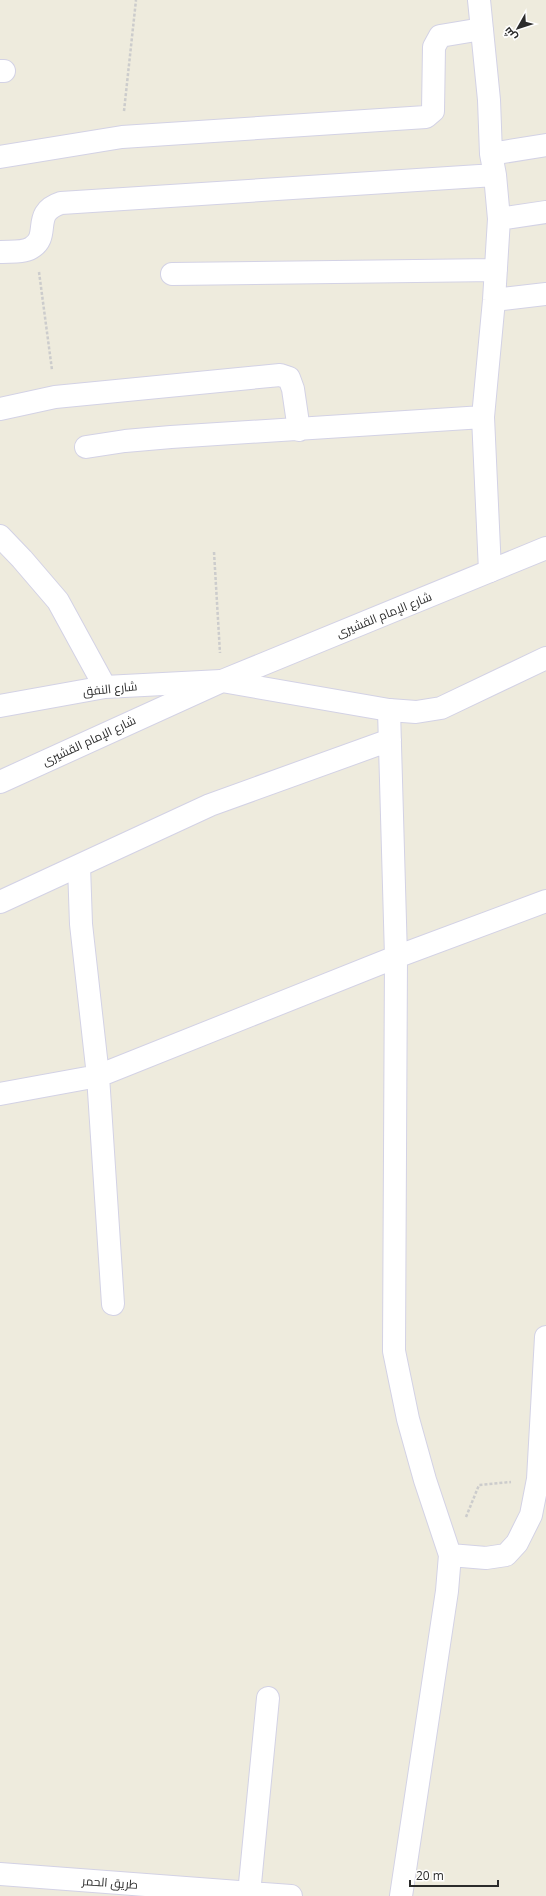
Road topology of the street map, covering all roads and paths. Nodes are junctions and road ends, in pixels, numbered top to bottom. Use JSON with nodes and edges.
{"nodes":[{"id":1,"x":136,"y":0,"type":"edge"},
{"id":2,"x":479,"y":0,"type":"edge"},
{"id":3,"x":482,"y":29,"type":"junction"},
{"id":4,"x":122,"y":137,"type":"junction"},
{"id":5,"x":546,"y":145,"type":"edge"},
{"id":6,"x":491,"y":154,"type":"junction"},
{"id":7,"x":0,"y":157,"type":"edge"},
{"id":8,"x":495,"y":175,"type":"junction"},
{"id":9,"x":546,"y":212,"type":"edge"},
{"id":10,"x":499,"y":219,"type":"junction"},
{"id":11,"x":36,"y":244,"type":"junction"},
{"id":12,"x":0,"y":252,"type":"edge"},
{"id":13,"x":496,"y":270,"type":"junction"},
{"id":14,"x":172,"y":274,"type":"dead end"},
{"id":15,"x":546,"y":294,"type":"edge"},
{"id":16,"x":494,"y":300,"type":"junction"},
{"id":17,"x":55,"y":397,"type":"junction"},
{"id":18,"x":0,"y":409,"type":"edge"},
{"id":19,"x":483,"y":417,"type":"junction"},
{"id":20,"x":299,"y":430,"type":"junction"},
{"id":21,"x":86,"y":447,"type":"dead end"},
{"id":22,"x":0,"y":536,"type":"edge"},
{"id":23,"x":546,"y":548,"type":"edge"},
{"id":24,"x":214,"y":552,"type":"dead end"},
{"id":25,"x":0,"y":559,"type":"edge"},
{"id":26,"x":22,"y":559,"type":"junction"},
{"id":27,"x":490,"y":571,"type":"junction"},
{"id":28,"x":546,"y":658,"type":"edge"},
{"id":29,"x":222,"y":681,"type":"junction"},
{"id":30,"x":105,"y":687,"type":"junction"},
{"id":31,"x":0,"y":706,"type":"edge"},
{"id":32,"x":389,"y":710,"type":"junction"},
{"id":33,"x":390,"y":740,"type":"junction"},
{"id":34,"x":0,"y":782,"type":"edge"},
{"id":35,"x":78,"y":866,"type":"junction"},
{"id":36,"x":546,"y":901,"type":"edge"},
{"id":37,"x":0,"y":902,"type":"edge"},
{"id":38,"x":396,"y":957,"type":"junction"},
{"id":39,"x":98,"y":1076,"type":"junction"},
{"id":40,"x":0,"y":1094,"type":"edge"},
{"id":41,"x":113,"y":1304,"type":"dead end"},
{"id":42,"x":546,"y":1337,"type":"edge"},
{"id":43,"x":542,"y":1479,"type":"edge"},
{"id":44,"x":450,"y":1555,"type":"junction"},
{"id":45,"x":268,"y":1698,"type":"dead end"},
{"id":46,"x":0,"y":1874,"type":"edge"},
{"id":47,"x":249,"y":1894,"type":"junction"},
{"id":48,"x":291,"y":1896,"type":"edge"},
{"id":49,"x":402,"y":1896,"type":"edge"}],
"edges":[{"from":1,"to":4,"type":"path"},
{"from":2,"to":3,"type":"street"},
{"from":3,"to":4,"type":"street"},
{"from":3,"to":6,"type":"street"},
{"from":4,"to":7,"type":"street"},
{"from":5,"to":6,"type":"street"},
{"from":6,"to":8,"type":"street"},
{"from":8,"to":10,"type":"street"},
{"from":8,"to":11,"type":"street"},
{"from":9,"to":10,"type":"street"},
{"from":10,"to":13,"type":"street"},
{"from":11,"to":12,"type":"street"},
{"from":11,"to":17,"type":"path"},
{"from":13,"to":14,"type":"street"},
{"from":13,"to":16,"type":"street"},
{"from":15,"to":16,"type":"street"},
{"from":16,"to":19,"type":"street"},
{"from":17,"to":18,"type":"street"},
{"from":17,"to":20,"type":"street"},
{"from":19,"to":20,"type":"street"},
{"from":19,"to":27,"type":"street"},
{"from":20,"to":21,"type":"street"},
{"from":22,"to":26,"type":"street"},
{"from":23,"to":27,"type":"street","name":"شارع الإمام القشيرى"},
{"from":24,"to":29,"type":"path"},
{"from":25,"to":26,"type":"street"},
{"from":26,"to":30,"type":"street"},
{"from":27,"to":29,"type":"street","name":"شارع الإمام القشيرى"},
{"from":28,"to":32,"type":"street"},
{"from":29,"to":30,"type":"street","name":"شارع النفق"},
{"from":29,"to":32,"type":"street"},
{"from":29,"to":34,"type":"street","name":"شارع الإمام القشيرى"},
{"from":30,"to":31,"type":"street","name":"شارع النفق"},
{"from":32,"to":33,"type":"street"},
{"from":33,"to":35,"type":"street"},
{"from":33,"to":38,"type":"street"},
{"from":35,"to":37,"type":"street"},
{"from":35,"to":39,"type":"street"},
{"from":36,"to":38,"type":"street"},
{"from":38,"to":39,"type":"street"},
{"from":38,"to":44,"type":"street"},
{"from":39,"to":40,"type":"street"},
{"from":39,"to":41,"type":"street"},
{"from":42,"to":43,"type":"street"},
{"from":43,"to":44,"type":"path"},
{"from":43,"to":44,"type":"street"},
{"from":44,"to":49,"type":"street"},
{"from":45,"to":47,"type":"street"},
{"from":46,"to":47,"type":"street","name":"طريق الحمر"},
{"from":47,"to":48,"type":"street","name":"طريق الحمر"}]}
